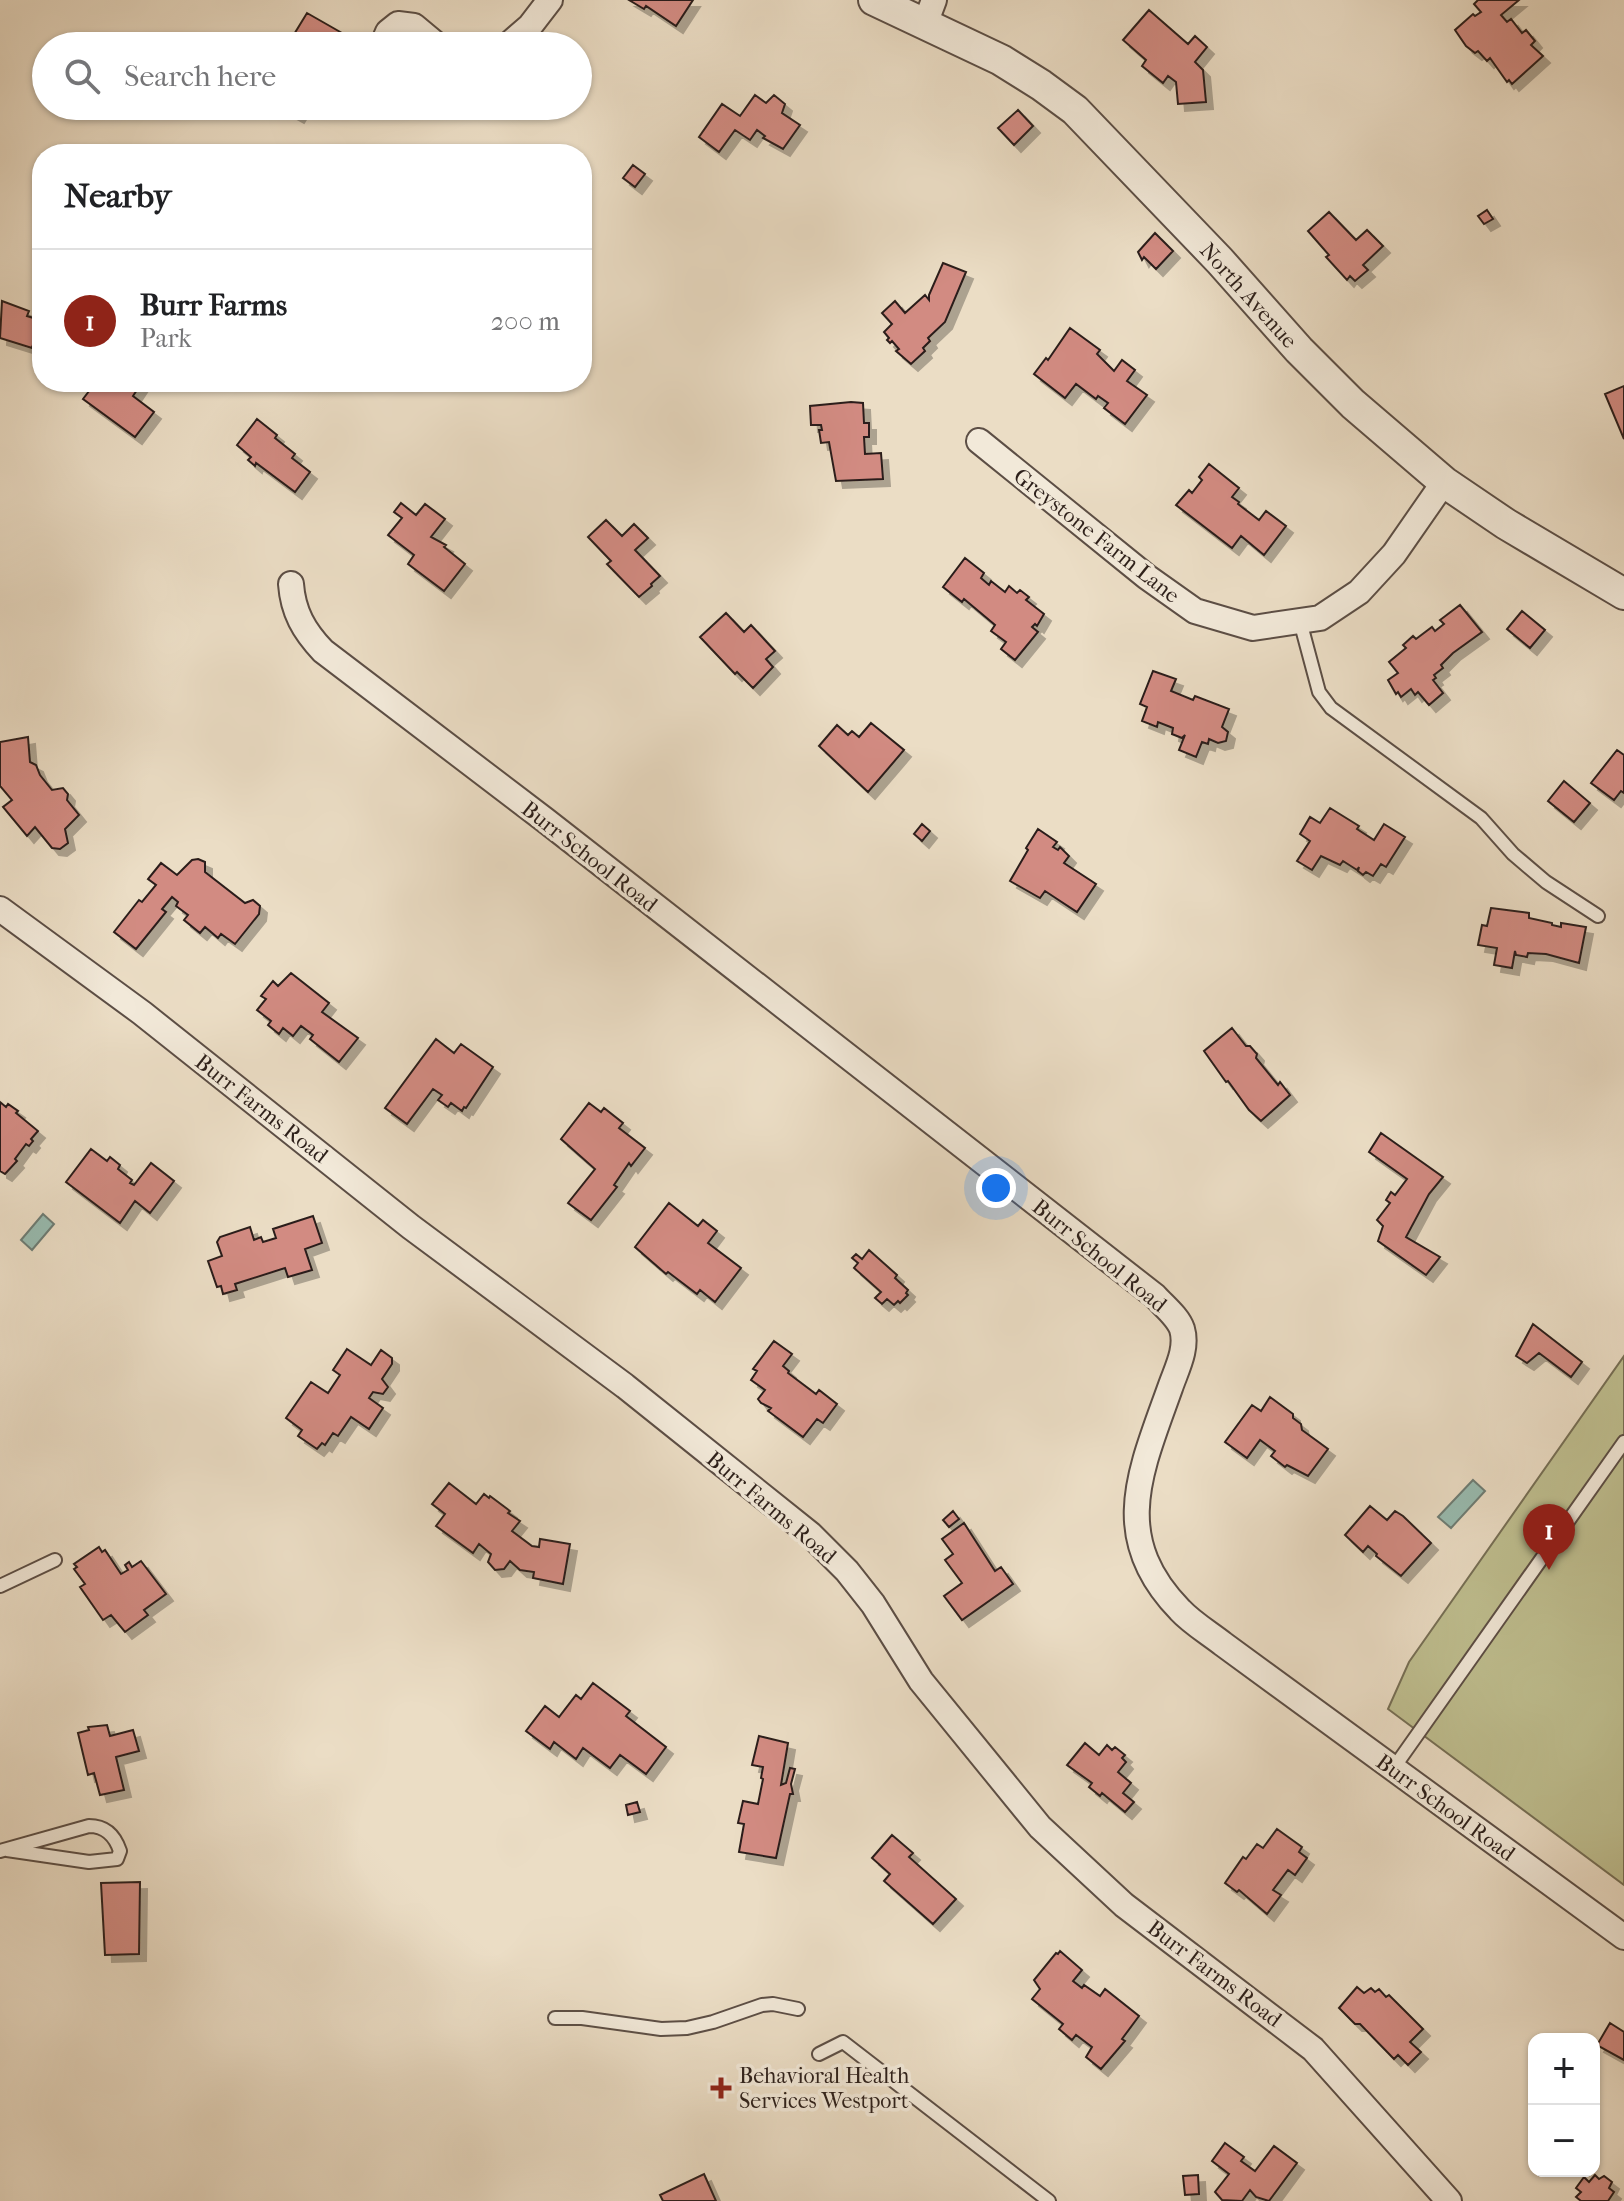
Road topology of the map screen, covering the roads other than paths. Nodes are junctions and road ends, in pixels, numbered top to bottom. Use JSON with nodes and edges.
{"nodes":[{"id":1,"x":550,"y":0,"type":"edge"},
{"id":2,"x":874,"y":0,"type":"edge"},
{"id":3,"x":930,"y":12,"type":"edge"},
{"id":4,"x":388,"y":32,"type":"edge"},
{"id":5,"x":421,"y":32,"type":"edge"},
{"id":6,"x":523,"y":32,"type":"edge"},
{"id":7,"x":979,"y":441,"type":"dead end"},
{"id":8,"x":1444,"y":482,"type":"junction"},
{"id":9,"x":291,"y":584,"type":"dead end"},
{"id":10,"x":1624,"y":594,"type":"edge"},
{"id":11,"x":1300,"y":621,"type":"junction"},
{"id":12,"x":0,"y":909,"type":"edge"},
{"id":13,"x":1598,"y":916,"type":"dead end"},
{"id":14,"x":1624,"y":1442,"type":"edge"},
{"id":15,"x":55,"y":1560,"type":"dead end"},
{"id":16,"x":0,"y":1586,"type":"edge"},
{"id":17,"x":1393,"y":1769,"type":"junction"},
{"id":18,"x":4,"y":1850,"type":"edge"},
{"id":19,"x":1624,"y":1937,"type":"edge"},
{"id":20,"x":798,"y":2009,"type":"dead end"},
{"id":21,"x":555,"y":2018,"type":"dead end"},
{"id":22,"x":819,"y":2054,"type":"dead end"},
{"id":23,"x":1049,"y":2201,"type":"edge"},
{"id":24,"x":1449,"y":2201,"type":"edge"}],
"edges":[{"from":1,"to":6,"type":"street"},
{"from":2,"to":3,"type":"street","name":"North Avenue"},
{"from":3,"to":8,"type":"street","name":"North Avenue"},
{"from":4,"to":5,"type":"street"},
{"from":7,"to":11,"type":"street","name":"Greystone Farm Lane"},
{"from":8,"to":10,"type":"street","name":"North Avenue"},
{"from":8,"to":11,"type":"street","name":"Greystone Farm Lane"},
{"from":9,"to":17,"type":"street","name":"Burr School Road"},
{"from":11,"to":13,"type":"lane"},
{"from":12,"to":24,"type":"street","name":"Burr Farms Road"},
{"from":14,"to":17,"type":"lane"},
{"from":15,"to":16,"type":"lane"},
{"from":17,"to":19,"type":"street","name":"Burr School Road"},
{"from":18,"to":18,"type":"lane"},
{"from":20,"to":21,"type":"lane"},
{"from":22,"to":23,"type":"lane"}]}
